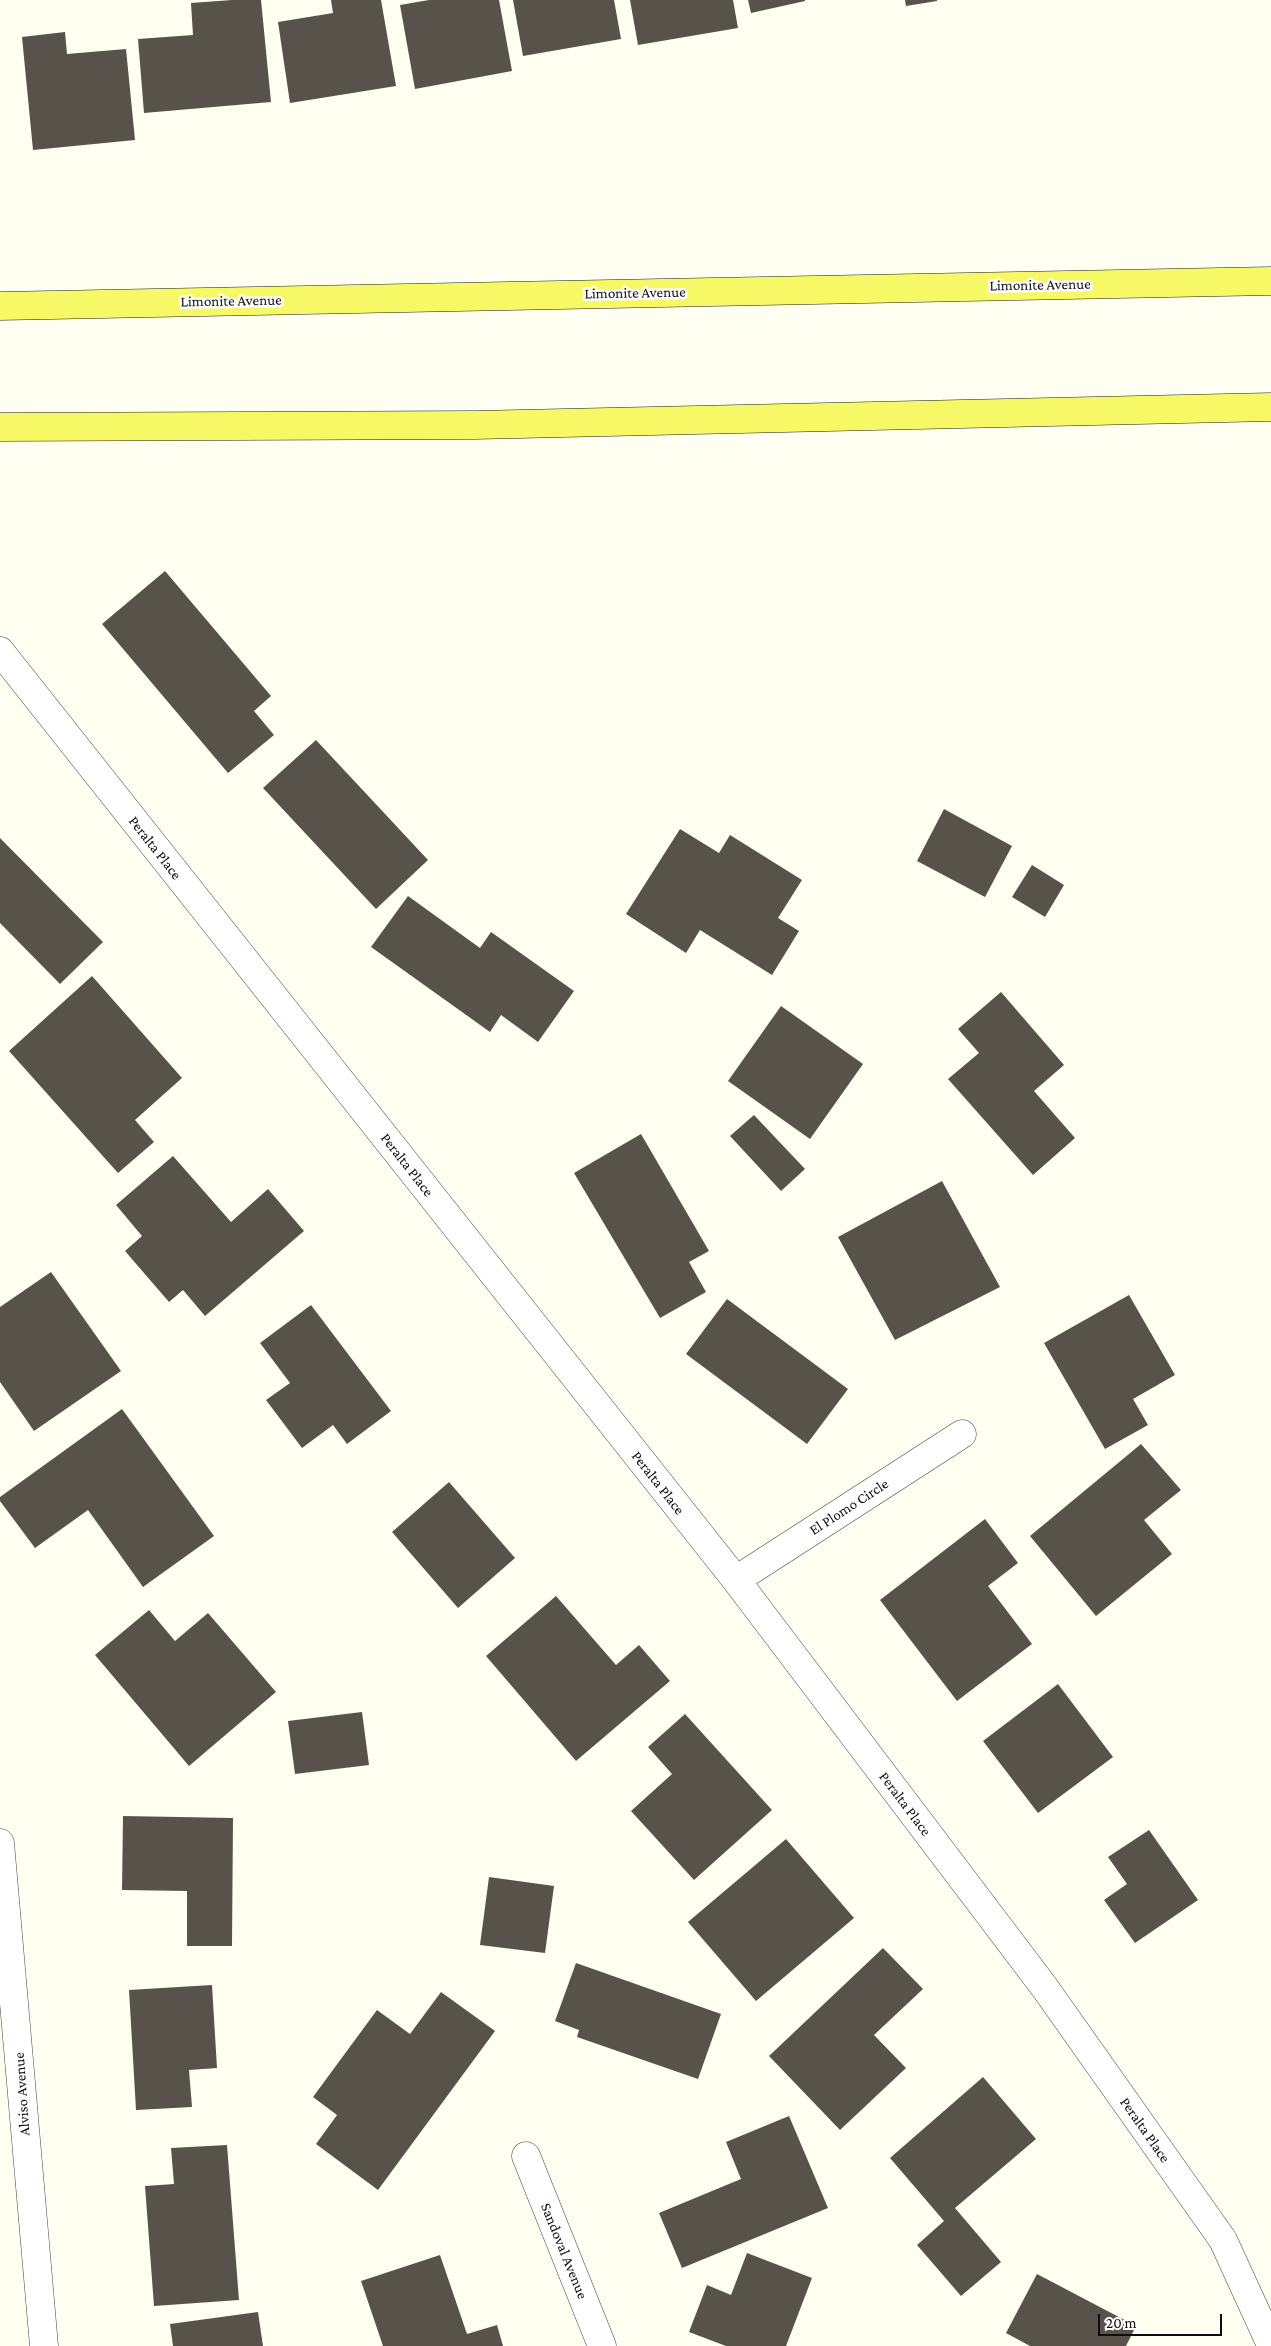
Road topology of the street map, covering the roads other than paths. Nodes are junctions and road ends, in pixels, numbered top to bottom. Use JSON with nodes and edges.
{"nodes":[{"id":1,"x":1271,"y":281,"type":"edge"},
{"id":2,"x":0,"y":306,"type":"edge"},
{"id":3,"x":1271,"y":407,"type":"edge"},
{"id":4,"x":0,"y":427,"type":"edge"},
{"id":5,"x":0,"y":652,"type":"edge"},
{"id":6,"x":962,"y":1434,"type":"dead end"},
{"id":7,"x":736,"y":1580,"type":"junction"},
{"id":8,"x":0,"y":1843,"type":"edge"},
{"id":9,"x":526,"y":2156,"type":"dead end"},
{"id":10,"x":1271,"y":2345,"type":"edge"},
{"id":11,"x":44,"y":2346,"type":"edge"},
{"id":12,"x":602,"y":2346,"type":"edge"}],
"edges":[{"from":1,"to":2,"type":"main road","name":"Limonite Avenue"},
{"from":3,"to":4,"type":"main road"},
{"from":5,"to":7,"type":"street","name":"Peralta Place"},
{"from":6,"to":7,"type":"street","name":"El Plomo Circle"},
{"from":7,"to":10,"type":"street","name":"Peralta Place"},
{"from":8,"to":11,"type":"street","name":"Alviso Avenue"},
{"from":9,"to":12,"type":"street","name":"Sandoval Avenue"}]}
